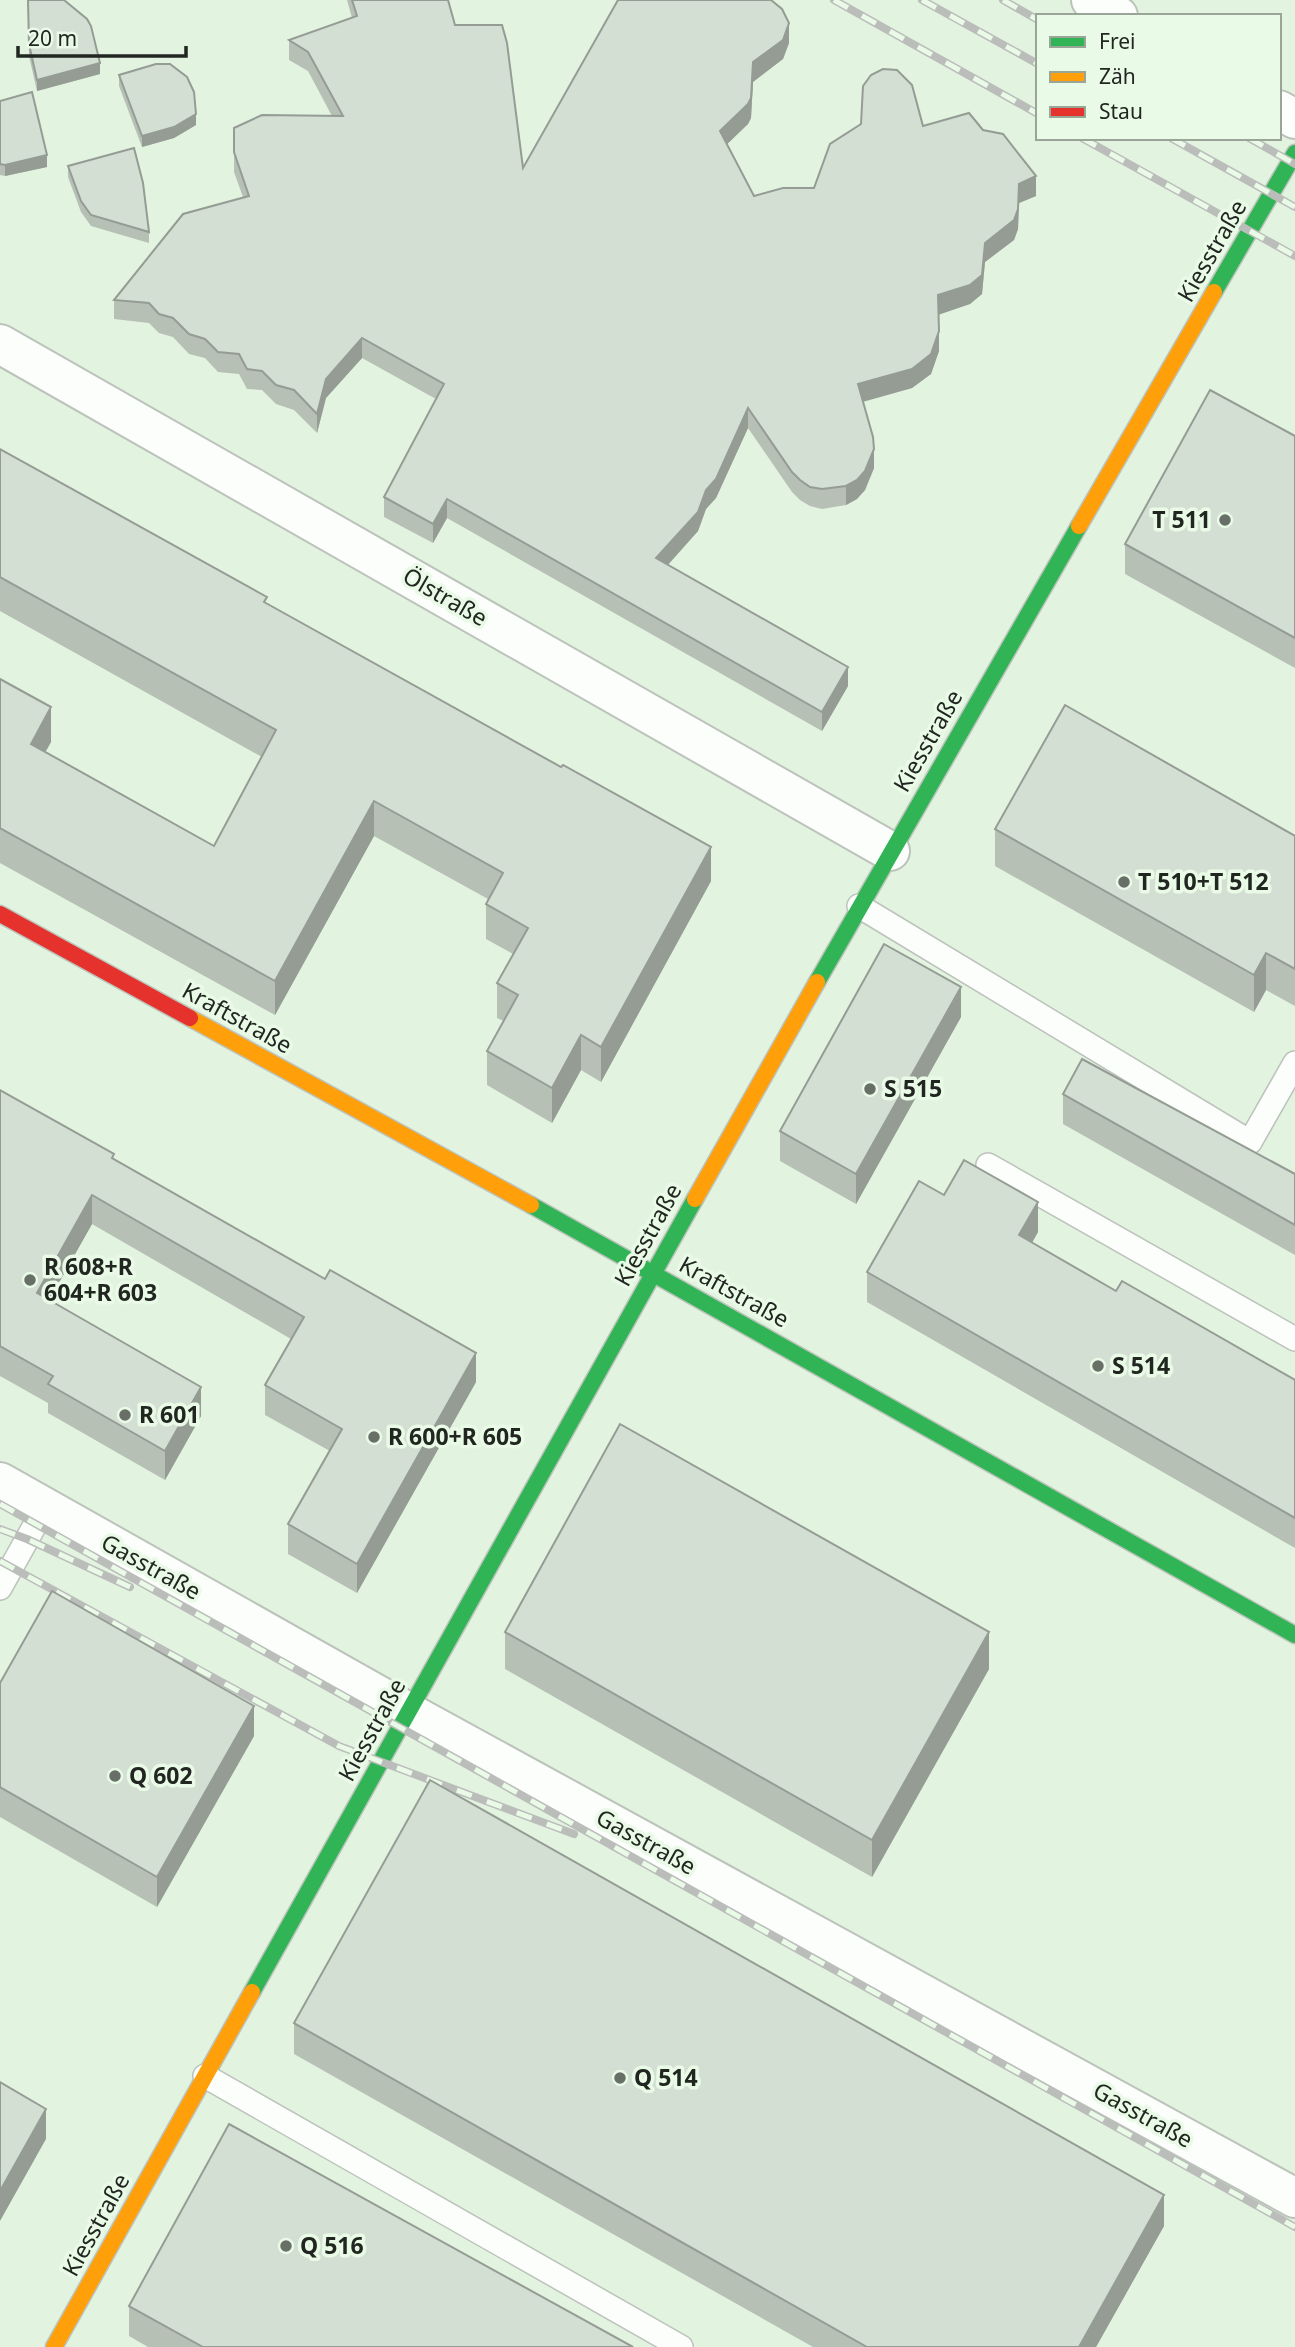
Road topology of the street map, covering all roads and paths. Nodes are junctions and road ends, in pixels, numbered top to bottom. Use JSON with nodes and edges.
{"nodes":[{"id":1,"x":1091,"y":0,"type":"edge"},
{"id":2,"x":1115,"y":14,"type":"edge"},
{"id":3,"x":1295,"y":153,"type":"edge"},
{"id":4,"x":0,"y":344,"type":"edge"},
{"id":5,"x":890,"y":851,"type":"junction"},
{"id":6,"x":859,"y":906,"type":"junction"},
{"id":7,"x":0,"y":914,"type":"edge"},
{"id":8,"x":1295,"y":1063,"type":"edge"},
{"id":9,"x":988,"y":1165,"type":"dead end"},
{"id":10,"x":653,"y":1272,"type":"junction"},
{"id":11,"x":1295,"y":1339,"type":"edge"},
{"id":12,"x":0,"y":1482,"type":"edge"},
{"id":13,"x":45,"y":1507,"type":"junction"},
{"id":14,"x":0,"y":1588,"type":"edge"},
{"id":15,"x":1295,"y":1634,"type":"edge"},
{"id":16,"x":408,"y":1712,"type":"junction"},
{"id":17,"x":205,"y":2076,"type":"junction"},
{"id":18,"x":1295,"y":2198,"type":"edge"},
{"id":19,"x":54,"y":2347,"type":"edge"},
{"id":20,"x":681,"y":2347,"type":"edge"}],
"edges":[{"from":1,"to":2,"type":"street"},
{"from":3,"to":5,"type":"street","name":"Kiesstraße"},
{"from":4,"to":5,"type":"street","name":"Ölstraße"},
{"from":5,"to":6,"type":"street","name":"Kiesstraße"},
{"from":6,"to":8,"type":"lane"},
{"from":6,"to":10,"type":"street","name":"Kiesstraße"},
{"from":7,"to":10,"type":"street","name":"Kraftstraße"},
{"from":9,"to":11,"type":"lane"},
{"from":10,"to":15,"type":"street","name":"Kraftstraße"},
{"from":10,"to":16,"type":"street","name":"Kiesstraße"},
{"from":12,"to":13,"type":"street","name":"Gasstraße"},
{"from":13,"to":14,"type":"lane"},
{"from":13,"to":16,"type":"street","name":"Gasstraße"},
{"from":16,"to":17,"type":"street","name":"Kiesstraße"},
{"from":16,"to":18,"type":"street","name":"Gasstraße"},
{"from":17,"to":19,"type":"street","name":"Kiesstraße"},
{"from":17,"to":20,"type":"lane"}]}
